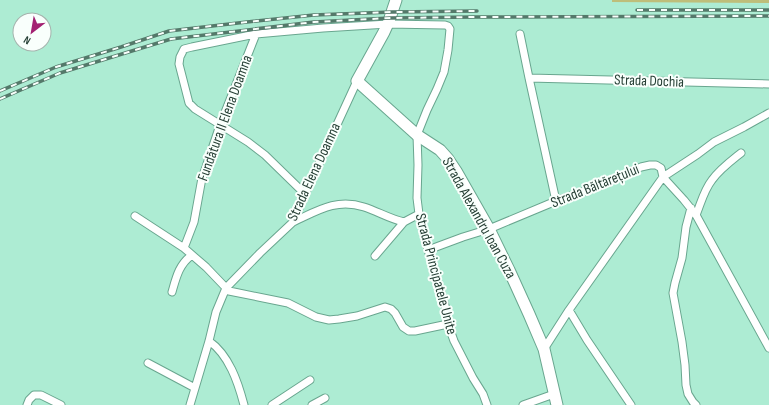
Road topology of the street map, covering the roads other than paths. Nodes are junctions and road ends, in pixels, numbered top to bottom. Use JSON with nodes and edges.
{"nodes":[{"id":1,"x":396,"y":0,"type":"edge"},
{"id":2,"x":388,"y":24,"type":"junction"},
{"id":3,"x":256,"y":34,"type":"junction"},
{"id":4,"x":520,"y":34,"type":"dead end"},
{"id":5,"x":529,"y":78,"type":"junction"},
{"id":6,"x":357,"y":82,"type":"junction"},
{"id":7,"x":769,"y":84,"type":"edge"},
{"id":8,"x":769,"y":113,"type":"edge"},
{"id":9,"x":220,"y":125,"type":"junction"},
{"id":10,"x":417,"y":135,"type":"junction"},
{"id":11,"x":741,"y":153,"type":"dead end"},
{"id":12,"x":663,"y":177,"type":"junction"},
{"id":13,"x":305,"y":194,"type":"junction"},
{"id":14,"x":556,"y":201,"type":"junction"},
{"id":15,"x":690,"y":208,"type":"junction"},
{"id":16,"x":419,"y":214,"type":"junction"},
{"id":17,"x":696,"y":215,"type":"junction"},
{"id":18,"x":135,"y":216,"type":"dead end"},
{"id":19,"x":293,"y":222,"type":"junction"},
{"id":20,"x":404,"y":222,"type":"junction"},
{"id":21,"x":489,"y":230,"type":"junction"},
{"id":22,"x":184,"y":248,"type":"junction"},
{"id":23,"x":428,"y":250,"type":"junction"},
{"id":24,"x":192,"y":255,"type":"junction"},
{"id":25,"x":375,"y":256,"type":"dead end"},
{"id":26,"x":226,"y":288,"type":"junction"},
{"id":27,"x":172,"y":292,"type":"dead end"},
{"id":28,"x":569,"y":310,"type":"junction"},
{"id":29,"x":448,"y":324,"type":"junction"},
{"id":30,"x":209,"y":341,"type":"junction"},
{"id":31,"x":769,"y":348,"type":"edge"},
{"id":32,"x":544,"y":349,"type":"junction"},
{"id":33,"x":148,"y":363,"type":"dead end"},
{"id":34,"x":310,"y":380,"type":"dead end"},
{"id":35,"x":195,"y":388,"type":"junction"},
{"id":36,"x":325,"y":398,"type":"dead end"},
{"id":37,"x":556,"y":400,"type":"edge"},
{"id":38,"x":27,"y":405,"type":"edge"},
{"id":39,"x":61,"y":405,"type":"edge"},
{"id":40,"x":190,"y":405,"type":"edge"},
{"id":41,"x":244,"y":405,"type":"edge"},
{"id":42,"x":272,"y":405,"type":"edge"},
{"id":43,"x":312,"y":405,"type":"edge"},
{"id":44,"x":488,"y":405,"type":"edge"},
{"id":45,"x":523,"y":405,"type":"edge"},
{"id":46,"x":631,"y":405,"type":"edge"},
{"id":47,"x":696,"y":405,"type":"edge"}],
"edges":[{"from":1,"to":2,"type":"street"},
{"from":2,"to":3,"type":"street"},
{"from":2,"to":6,"type":"street"},
{"from":2,"to":10,"type":"street"},
{"from":3,"to":9,"type":"street","name":"Fundătura II Elena Doamna"},
{"from":3,"to":9,"type":"street"},
{"from":4,"to":5,"type":"street"},
{"from":5,"to":7,"type":"street","name":"Strada Dochia"},
{"from":5,"to":14,"type":"street"},
{"from":6,"to":10,"type":"street","name":"Strada Alexandru Ioan Cuza"},
{"from":6,"to":13,"type":"street","name":"Strada Elena Doamna"},
{"from":8,"to":12,"type":"street","name":"Strada Băltărețului"},
{"from":9,"to":13,"type":"street"},
{"from":9,"to":22,"type":"street","name":"Fundătura II Elena Doamna"},
{"from":10,"to":16,"type":"street","name":"Strada Principatele Unite"},
{"from":10,"to":21,"type":"street","name":"Strada Alexandru Ioan Cuza"},
{"from":11,"to":17,"type":"street"},
{"from":12,"to":14,"type":"street","name":"Strada Băltărețului"},
{"from":12,"to":15,"type":"street"},
{"from":12,"to":28,"type":"street"},
{"from":13,"to":19,"type":"street","name":"Strada Elena Doamna"},
{"from":14,"to":21,"type":"street","name":"Strada Băltărețului"},
{"from":15,"to":17,"type":"street"},
{"from":15,"to":47,"type":"street"},
{"from":16,"to":20,"type":"street"},
{"from":16,"to":23,"type":"street","name":"Strada Principatele Unite"},
{"from":17,"to":31,"type":"street"},
{"from":18,"to":22,"type":"street"},
{"from":19,"to":20,"type":"street"},
{"from":19,"to":26,"type":"street","name":"Strada Elena Doamna"},
{"from":20,"to":25,"type":"street"},
{"from":21,"to":23,"type":"street","name":"Strada Băltărețului"},
{"from":21,"to":32,"type":"street","name":"Strada Alexandru Ioan Cuza"},
{"from":22,"to":24,"type":"street"},
{"from":23,"to":29,"type":"street","name":"Strada Principatele Unite"},
{"from":24,"to":26,"type":"street"},
{"from":24,"to":27,"type":"street"},
{"from":26,"to":29,"type":"street"},
{"from":26,"to":30,"type":"street"},
{"from":28,"to":32,"type":"street"},
{"from":28,"to":46,"type":"street"},
{"from":29,"to":44,"type":"street","name":"Strada Principatele Unite"},
{"from":30,"to":35,"type":"street"},
{"from":30,"to":41,"type":"street"},
{"from":32,"to":37,"type":"street","name":"Strada Alexandru Ioan Cuza"},
{"from":33,"to":35,"type":"street"},
{"from":34,"to":42,"type":"street"},
{"from":35,"to":40,"type":"street"},
{"from":36,"to":43,"type":"street"},
{"from":37,"to":45,"type":"street"},
{"from":38,"to":39,"type":"street"}]}
